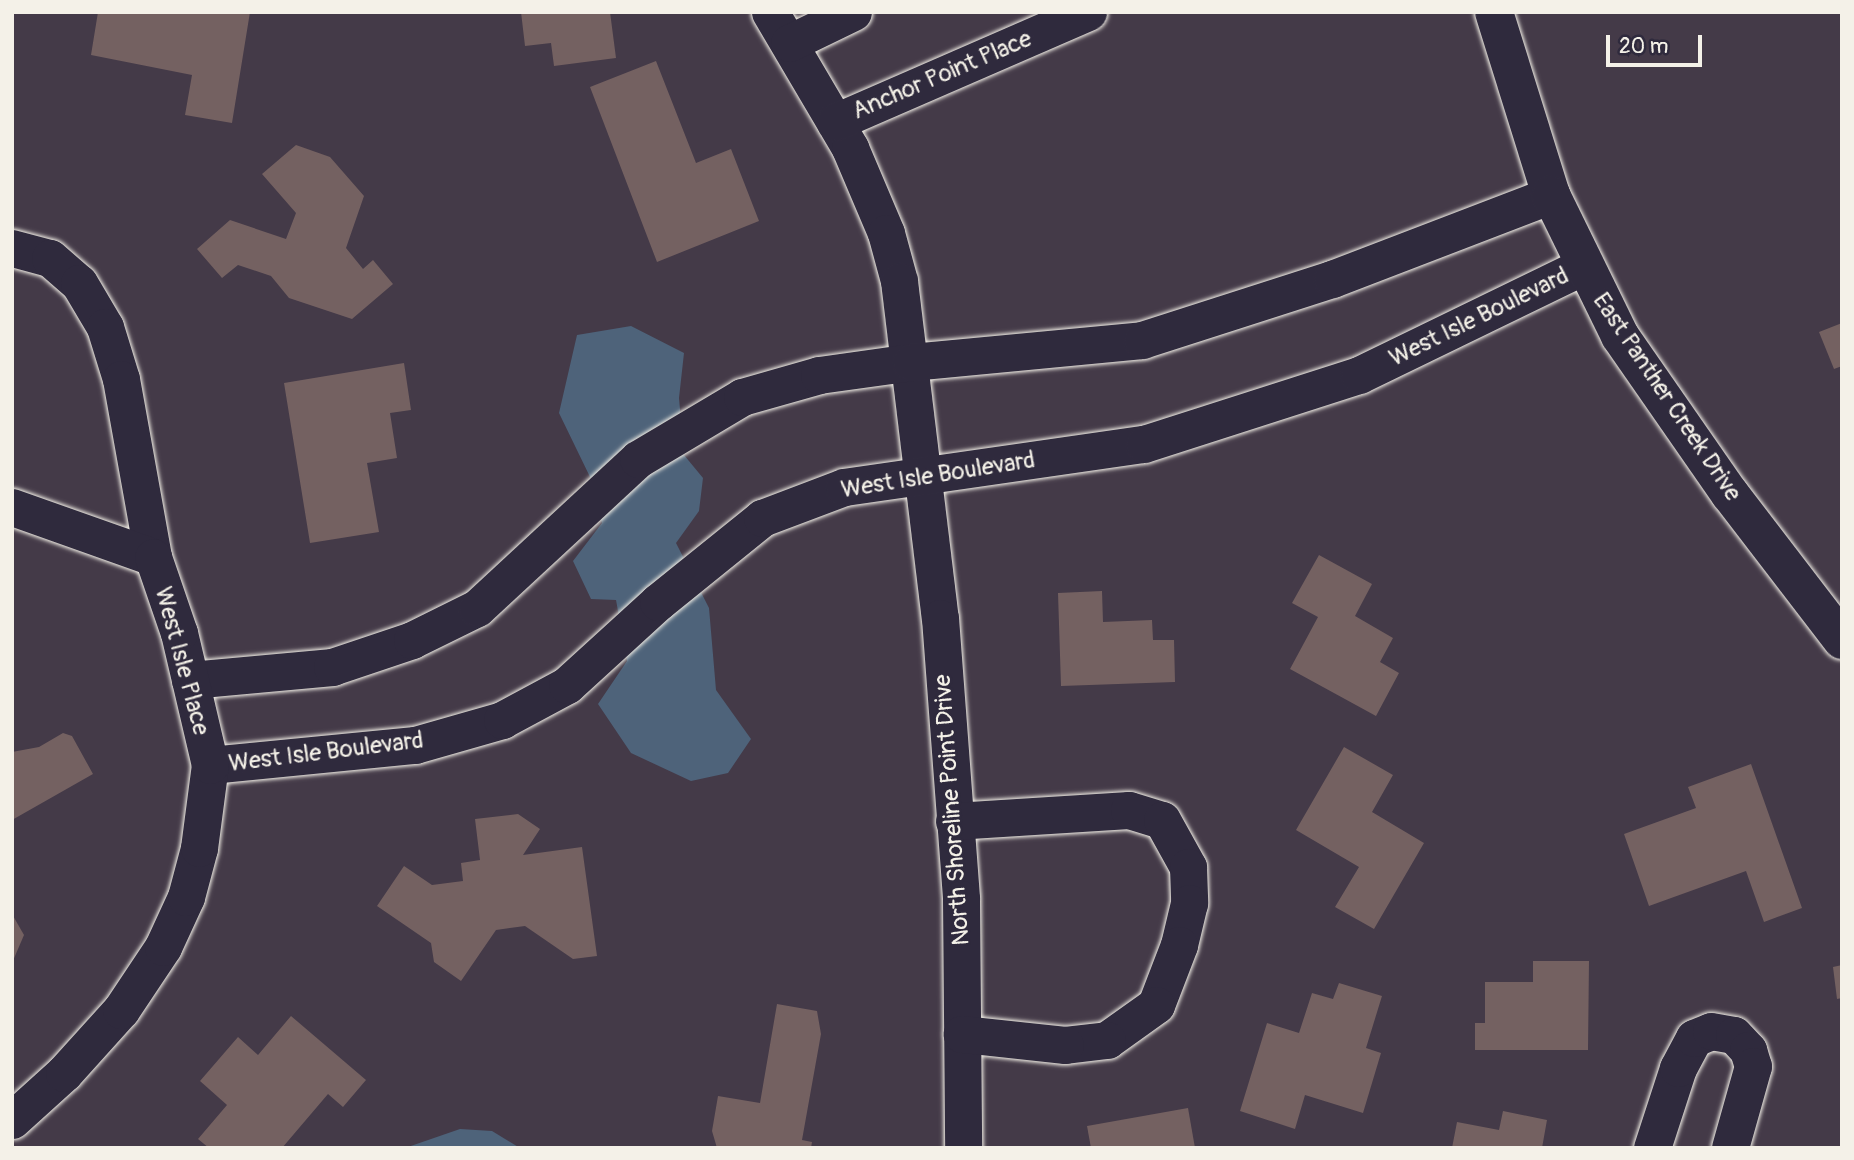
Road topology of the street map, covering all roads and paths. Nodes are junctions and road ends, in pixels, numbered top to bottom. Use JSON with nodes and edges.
{"nodes":[{"id":1,"x":770,"y":12,"type":"edge"},
{"id":2,"x":853,"y":12,"type":"edge"},
{"id":3,"x":1088,"y":12,"type":"edge"},
{"id":4,"x":1494,"y":12,"type":"edge"},
{"id":5,"x":789,"y":43,"type":"junction"},
{"id":6,"x":835,"y":122,"type":"junction"},
{"id":7,"x":1551,"y":195,"type":"junction"},
{"id":8,"x":12,"y":248,"type":"edge"},
{"id":9,"x":1583,"y":266,"type":"junction"},
{"id":10,"x":911,"y":362,"type":"junction"},
{"id":11,"x":922,"y":473,"type":"junction"},
{"id":12,"x":12,"y":507,"type":"edge"},
{"id":13,"x":153,"y":557,"type":"junction"},
{"id":14,"x":1842,"y":640,"type":"edge"},
{"id":15,"x":190,"y":680,"type":"junction"},
{"id":16,"x":210,"y":765,"type":"junction"},
{"id":17,"x":954,"y":821,"type":"junction"},
{"id":18,"x":962,"y":1034,"type":"junction"},
{"id":19,"x":12,"y":1120,"type":"edge"},
{"id":20,"x":963,"y":1148,"type":"edge"},
{"id":21,"x":1652,"y":1148,"type":"edge"},
{"id":22,"x":1730,"y":1148,"type":"edge"}],
"edges":[{"from":1,"to":5,"type":"street","name":"North Shoreline Point Drive"},
{"from":2,"to":5,"type":"street"},
{"from":3,"to":6,"type":"street","name":"Anchor Point Place"},
{"from":4,"to":7,"type":"street","name":"East Panther Creek Drive"},
{"from":5,"to":6,"type":"street","name":"North Shoreline Point Drive"},
{"from":6,"to":10,"type":"street","name":"North Shoreline Point Drive"},
{"from":7,"to":9,"type":"street","name":"East Panther Creek Drive"},
{"from":7,"to":10,"type":"street"},
{"from":8,"to":13,"type":"street","name":"West Isle Place"},
{"from":9,"to":11,"type":"street","name":"West Isle Boulevard"},
{"from":9,"to":14,"type":"street","name":"East Panther Creek Drive"},
{"from":10,"to":11,"type":"street","name":"North Shoreline Point Drive"},
{"from":10,"to":15,"type":"street"},
{"from":11,"to":16,"type":"street","name":"West Isle Boulevard"},
{"from":11,"to":17,"type":"street","name":"North Shoreline Point Drive"},
{"from":12,"to":13,"type":"street","name":"West Isle Place"},
{"from":13,"to":15,"type":"street","name":"West Isle Place"},
{"from":15,"to":16,"type":"street","name":"West Isle Place"},
{"from":16,"to":19,"type":"street","name":"West Isle Place"},
{"from":17,"to":18,"type":"street","name":"North Shoreline Point Drive"},
{"from":17,"to":18,"type":"street"},
{"from":18,"to":20,"type":"street","name":"North Shoreline Point Drive"},
{"from":21,"to":22,"type":"street"}]}
